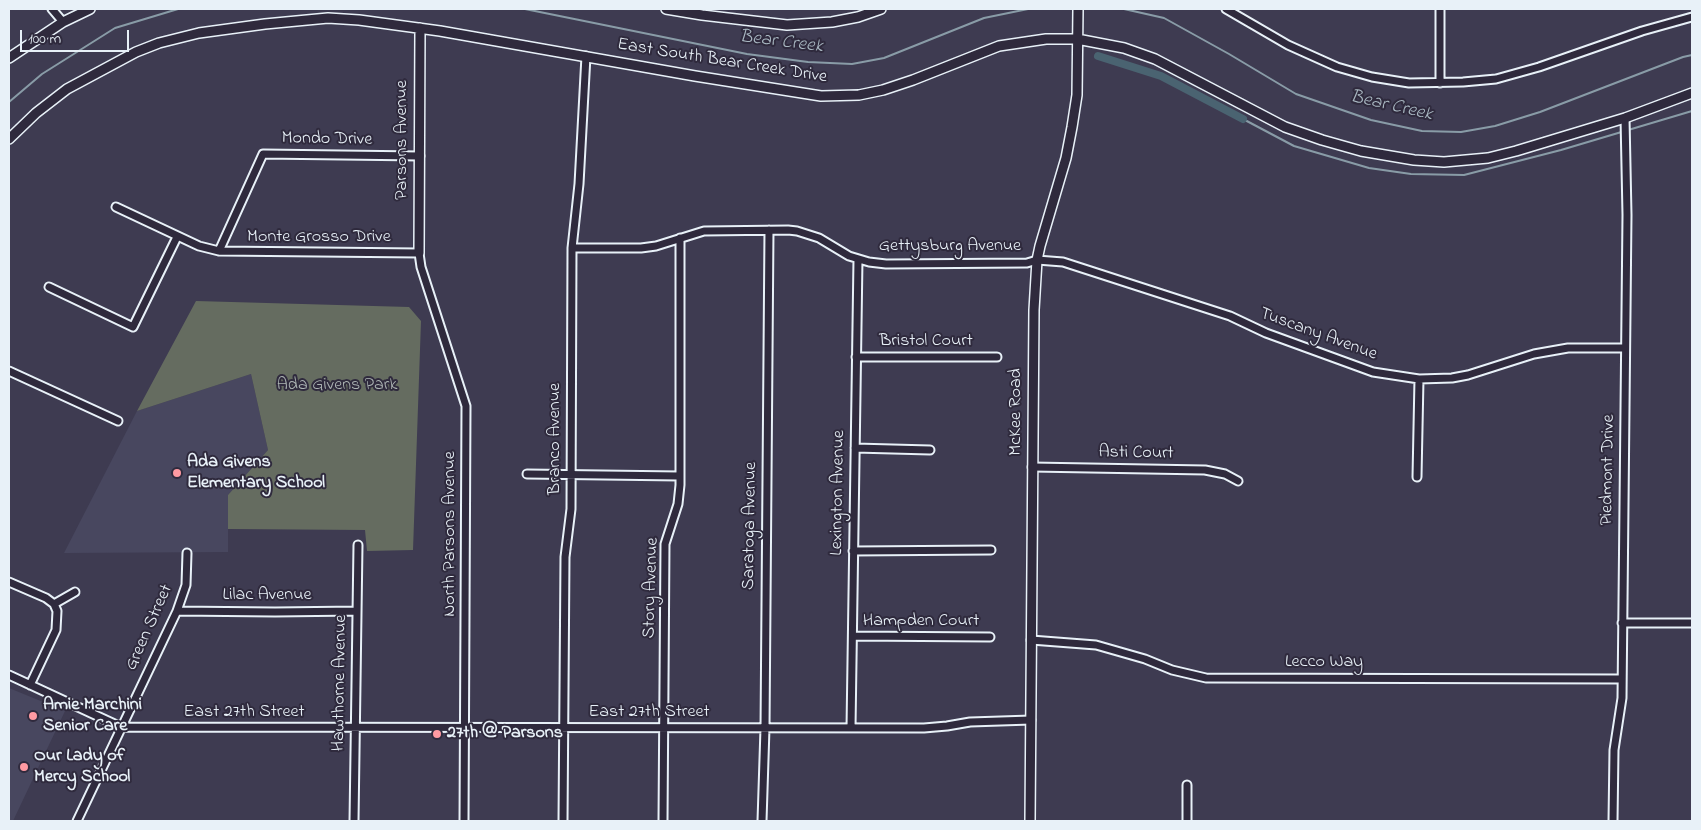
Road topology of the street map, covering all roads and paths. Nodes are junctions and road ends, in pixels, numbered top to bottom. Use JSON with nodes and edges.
{"nodes":[{"id":1,"x":52,"y":9,"type":"edge"},
{"id":2,"x":90,"y":9,"type":"edge"},
{"id":3,"x":666,"y":9,"type":"edge"},
{"id":4,"x":881,"y":9,"type":"edge"},
{"id":5,"x":1078,"y":9,"type":"edge"},
{"id":6,"x":1226,"y":9,"type":"edge"},
{"id":7,"x":1440,"y":9,"type":"edge"},
{"id":8,"x":703,"y":12,"type":"edge"},
{"id":9,"x":1692,"y":17,"type":"edge"},
{"id":10,"x":63,"y":22,"type":"junction"},
{"id":11,"x":420,"y":28,"type":"junction"},
{"id":12,"x":1077,"y":39,"type":"junction"},
{"id":13,"x":586,"y":56,"type":"junction"},
{"id":14,"x":9,"y":58,"type":"edge"},
{"id":15,"x":1440,"y":83,"type":"junction"},
{"id":16,"x":1692,"y":94,"type":"edge"},
{"id":17,"x":1625,"y":118,"type":"junction"},
{"id":18,"x":9,"y":139,"type":"edge"},
{"id":19,"x":420,"y":156,"type":"junction"},
{"id":20,"x":116,"y":207,"type":"dead end"},
{"id":21,"x":769,"y":230,"type":"junction"},
{"id":22,"x":178,"y":237,"type":"junction"},
{"id":23,"x":680,"y":238,"type":"junction"},
{"id":24,"x":572,"y":248,"type":"junction"},
{"id":25,"x":219,"y":251,"type":"junction"},
{"id":26,"x":418,"y":254,"type":"junction"},
{"id":27,"x":858,"y":259,"type":"junction"},
{"id":28,"x":1037,"y":260,"type":"junction"},
{"id":29,"x":48,"y":287,"type":"dead end"},
{"id":30,"x":1625,"y":348,"type":"junction"},
{"id":31,"x":856,"y":357,"type":"junction"},
{"id":32,"x":997,"y":357,"type":"dead end"},
{"id":33,"x":9,"y":371,"type":"edge"},
{"id":34,"x":1419,"y":379,"type":"junction"},
{"id":35,"x":118,"y":421,"type":"dead end"},
{"id":36,"x":855,"y":448,"type":"junction"},
{"id":37,"x":930,"y":450,"type":"dead end"},
{"id":38,"x":1032,"y":467,"type":"junction"},
{"id":39,"x":527,"y":474,"type":"dead end"},
{"id":40,"x":571,"y":474,"type":"junction"},
{"id":41,"x":680,"y":476,"type":"junction"},
{"id":42,"x":1417,"y":477,"type":"dead end"},
{"id":43,"x":1238,"y":481,"type":"dead end"},
{"id":44,"x":358,"y":545,"type":"dead end"},
{"id":45,"x":853,"y":550,"type":"junction"},
{"id":46,"x":991,"y":550,"type":"dead end"},
{"id":47,"x":187,"y":553,"type":"dead end"},
{"id":48,"x":9,"y":582,"type":"edge"},
{"id":49,"x":75,"y":592,"type":"dead end"},
{"id":50,"x":54,"y":604,"type":"junction"},
{"id":51,"x":357,"y":610,"type":"junction"},
{"id":52,"x":177,"y":611,"type":"junction"},
{"id":53,"x":1622,"y":623,"type":"junction"},
{"id":54,"x":1692,"y":623,"type":"edge"},
{"id":55,"x":852,"y":636,"type":"junction"},
{"id":56,"x":990,"y":637,"type":"dead end"},
{"id":57,"x":1031,"y":640,"type":"junction"},
{"id":58,"x":9,"y":675,"type":"edge"},
{"id":59,"x":1622,"y":679,"type":"junction"},
{"id":60,"x":30,"y":685,"type":"junction"},
{"id":61,"x":1031,"y":720,"type":"junction"},
{"id":62,"x":120,"y":727,"type":"junction"},
{"id":63,"x":354,"y":728,"type":"junction"},
{"id":64,"x":465,"y":728,"type":"junction"},
{"id":65,"x":564,"y":728,"type":"junction"},
{"id":66,"x":665,"y":728,"type":"junction"},
{"id":67,"x":765,"y":728,"type":"junction"},
{"id":68,"x":851,"y":728,"type":"junction"},
{"id":69,"x":1187,"y":785,"type":"dead end"},
{"id":70,"x":77,"y":821,"type":"edge"},
{"id":71,"x":354,"y":821,"type":"edge"},
{"id":72,"x":464,"y":821,"type":"edge"},
{"id":73,"x":563,"y":821,"type":"edge"},
{"id":74,"x":663,"y":821,"type":"edge"},
{"id":75,"x":762,"y":821,"type":"edge"},
{"id":76,"x":1030,"y":821,"type":"edge"},
{"id":77,"x":1187,"y":821,"type":"edge"},
{"id":78,"x":1613,"y":821,"type":"edge"}],
"edges":[{"from":1,"to":10,"type":"street"},
{"from":2,"to":10,"type":"street"},
{"from":3,"to":8,"type":"street"},
{"from":4,"to":8,"type":"street"},
{"from":5,"to":12,"type":"street","name":"McKee Road"},
{"from":6,"to":15,"type":"street"},
{"from":7,"to":15,"type":"street"},
{"from":9,"to":15,"type":"street"},
{"from":10,"to":14,"type":"street"},
{"from":11,"to":13,"type":"street","name":"East South Bear Creek Drive"},
{"from":11,"to":18,"type":"street","name":"East South Bear Creek Drive"},
{"from":11,"to":19,"type":"street","name":"Parsons Avenue"},
{"from":12,"to":13,"type":"street","name":"East South Bear Creek Drive"},
{"from":12,"to":17,"type":"street","name":"East South Bear Creek Drive"},
{"from":12,"to":28,"type":"street","name":"McKee Road"},
{"from":13,"to":24,"type":"street","name":"Branco Avenue"},
{"from":16,"to":17,"type":"street","name":"East South Bear Creek Drive"},
{"from":17,"to":30,"type":"street","name":"Piedmont Drive"},
{"from":19,"to":25,"type":"street","name":"Mondo Drive"},
{"from":19,"to":26,"type":"street","name":"Parsons Avenue"},
{"from":20,"to":22,"type":"street","name":"Monte Grosso Drive"},
{"from":21,"to":23,"type":"street","name":"Gettysburg Avenue"},
{"from":21,"to":27,"type":"street","name":"Gettysburg Avenue"},
{"from":21,"to":67,"type":"street","name":"Saratoga Avenue"},
{"from":22,"to":25,"type":"street","name":"Monte Grosso Drive"},
{"from":22,"to":29,"type":"street"},
{"from":23,"to":24,"type":"street","name":"Gettysburg Avenue"},
{"from":23,"to":41,"type":"street","name":"Story Avenue"},
{"from":24,"to":40,"type":"street","name":"Branco Avenue"},
{"from":25,"to":26,"type":"street","name":"Monte Grosso Drive"},
{"from":26,"to":64,"type":"street","name":"North Parsons Avenue"},
{"from":27,"to":28,"type":"street","name":"Gettysburg Avenue"},
{"from":27,"to":31,"type":"street","name":"Lexington Avenue"},
{"from":28,"to":34,"type":"street","name":"Tuscany Avenue"},
{"from":28,"to":38,"type":"street","name":"McKee Road"},
{"from":30,"to":34,"type":"street","name":"Tuscany Avenue"},
{"from":30,"to":53,"type":"street","name":"Piedmont Drive"},
{"from":31,"to":32,"type":"street","name":"Bristol Court"},
{"from":31,"to":36,"type":"street","name":"Lexington Avenue"},
{"from":33,"to":35,"type":"street"},
{"from":34,"to":42,"type":"street"},
{"from":36,"to":37,"type":"street"},
{"from":36,"to":45,"type":"street","name":"Lexington Avenue"},
{"from":38,"to":43,"type":"street","name":"Asti Court"},
{"from":38,"to":57,"type":"street","name":"McKee Road"},
{"from":39,"to":40,"type":"street"},
{"from":40,"to":41,"type":"street"},
{"from":40,"to":65,"type":"street","name":"Branco Avenue"},
{"from":41,"to":66,"type":"street","name":"Story Avenue"},
{"from":44,"to":51,"type":"street","name":"Hawthorne Avenue"},
{"from":45,"to":46,"type":"street"},
{"from":45,"to":55,"type":"street","name":"Lexington Avenue"},
{"from":47,"to":52,"type":"street","name":"Green Street"},
{"from":48,"to":50,"type":"street"},
{"from":49,"to":50,"type":"street"},
{"from":50,"to":60,"type":"street"},
{"from":51,"to":52,"type":"street","name":"Lilac Avenue"},
{"from":51,"to":63,"type":"street","name":"Hawthorne Avenue"},
{"from":52,"to":62,"type":"street","name":"Green Street"},
{"from":53,"to":54,"type":"street"},
{"from":53,"to":59,"type":"street","name":"Piedmont Drive"},
{"from":55,"to":56,"type":"street","name":"Hampden Court"},
{"from":55,"to":68,"type":"street","name":"Lexington Avenue"},
{"from":57,"to":59,"type":"street","name":"Lecco Way"},
{"from":57,"to":61,"type":"street","name":"McKee Road"},
{"from":58,"to":60,"type":"street","name":"East 27th Street"},
{"from":59,"to":78,"type":"street","name":"Piedmont Drive"},
{"from":60,"to":62,"type":"street","name":"East 27th Street"},
{"from":61,"to":68,"type":"street","name":"East 27th Street"},
{"from":61,"to":76,"type":"street","name":"McKee Road"},
{"from":62,"to":63,"type":"street","name":"East 27th Street"},
{"from":62,"to":70,"type":"street","name":"Green Street"},
{"from":63,"to":64,"type":"street","name":"East 27th Street"},
{"from":63,"to":71,"type":"street","name":"Hawthorne Avenue"},
{"from":64,"to":65,"type":"street","name":"East 27th Street"},
{"from":64,"to":72,"type":"street","name":"North Parsons Avenue"},
{"from":65,"to":66,"type":"street","name":"East 27th Street"},
{"from":65,"to":73,"type":"street","name":"Branco Avenue"},
{"from":66,"to":67,"type":"street","name":"East 27th Street"},
{"from":66,"to":74,"type":"street","name":"Story Avenue"},
{"from":67,"to":68,"type":"street","name":"East 27th Street"},
{"from":67,"to":75,"type":"street","name":"Saratoga Avenue"},
{"from":69,"to":77,"type":"street"}]}
